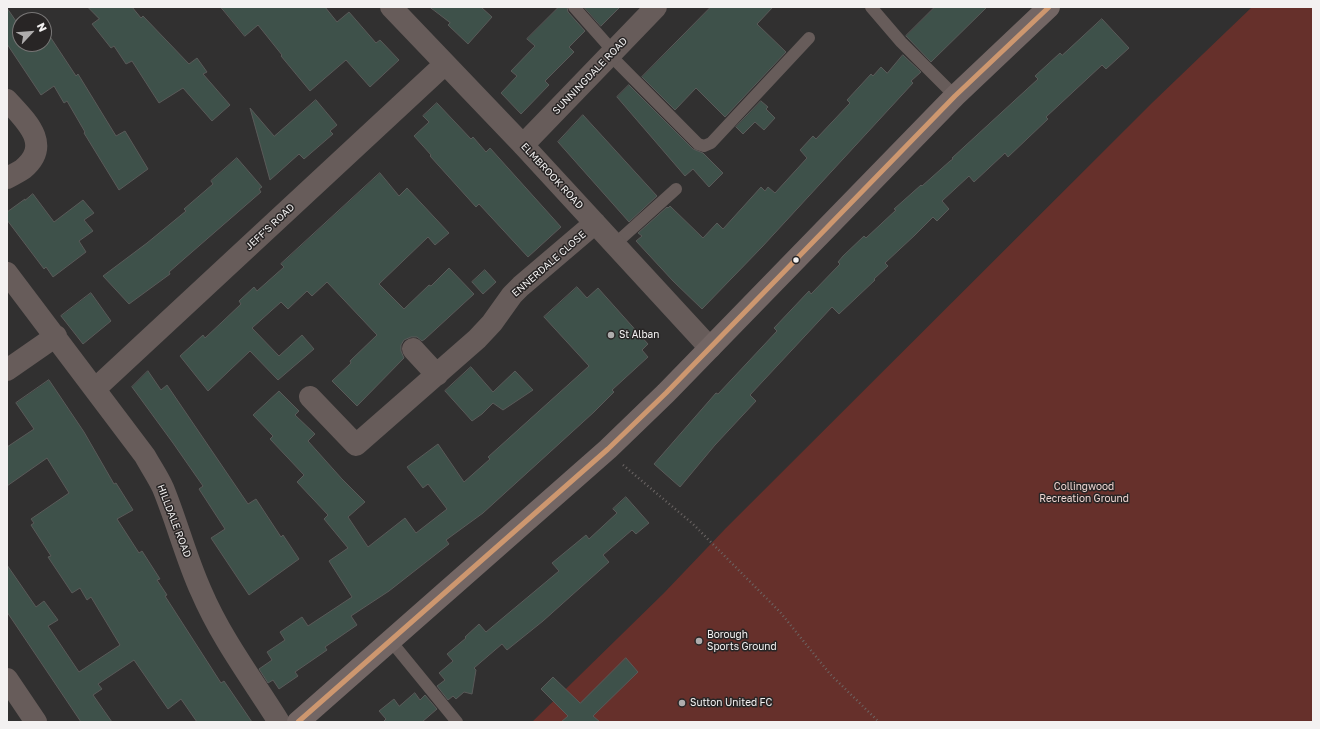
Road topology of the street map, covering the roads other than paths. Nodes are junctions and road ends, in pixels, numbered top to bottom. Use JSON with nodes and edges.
{"nodes":[{"id":1,"x":391,"y":7,"type":"edge"},
{"id":2,"x":574,"y":7,"type":"edge"},
{"id":3,"x":656,"y":7,"type":"edge"},
{"id":4,"x":871,"y":7,"type":"edge"},
{"id":5,"x":1049,"y":7,"type":"edge"},
{"id":6,"x":809,"y":38,"type":"dead end"},
{"id":7,"x":611,"y":53,"type":"junction"},
{"id":8,"x":445,"y":64,"type":"junction"},
{"id":9,"x":955,"y":96,"type":"junction"},
{"id":10,"x":7,"y":100,"type":"edge"},
{"id":11,"x":523,"y":144,"type":"junction"},
{"id":12,"x":7,"y":178,"type":"edge"},
{"id":13,"x":676,"y":189,"type":"dead end"},
{"id":14,"x":596,"y":223,"type":"junction"},
{"id":15,"x":615,"y":244,"type":"junction"},
{"id":16,"x":7,"y":274,"type":"edge"},
{"id":17,"x":56,"y":336,"type":"junction"},
{"id":18,"x":710,"y":348,"type":"junction"},
{"id":19,"x":413,"y":349,"type":"dead end"},
{"id":20,"x":7,"y":370,"type":"edge"},
{"id":21,"x":437,"y":375,"type":"junction"},
{"id":22,"x":95,"y":389,"type":"junction"},
{"id":23,"x":310,"y":397,"type":"dead end"},
{"id":24,"x":390,"y":640,"type":"junction"},
{"id":25,"x":7,"y":679,"type":"edge"},
{"id":26,"x":36,"y":722,"type":"edge"},
{"id":27,"x":278,"y":722,"type":"edge"},
{"id":28,"x":298,"y":722,"type":"edge"},
{"id":29,"x":456,"y":722,"type":"edge"}],
"edges":[{"from":1,"to":8,"type":"street","name":"ELMBROOK ROAD"},
{"from":2,"to":7,"type":"lane"},
{"from":3,"to":7,"type":"street","name":"SUNNINGDALE ROAD"},
{"from":4,"to":9,"type":"lane"},
{"from":5,"to":9,"type":"street"},
{"from":6,"to":7,"type":"lane"},
{"from":7,"to":11,"type":"street","name":"SUNNINGDALE ROAD"},
{"from":8,"to":11,"type":"street","name":"ELMBROOK ROAD"},
{"from":8,"to":22,"type":"street","name":"JEFF'S ROAD"},
{"from":9,"to":18,"type":"street"},
{"from":10,"to":12,"type":"street"},
{"from":11,"to":14,"type":"street","name":"ELMBROOK ROAD"},
{"from":13,"to":15,"type":"lane"},
{"from":14,"to":15,"type":"street","name":"ELMBROOK ROAD"},
{"from":14,"to":21,"type":"street","name":"ENNERDALE CLOSE"},
{"from":15,"to":18,"type":"street","name":"ELMBROOK ROAD"},
{"from":16,"to":17,"type":"street","name":"HILLDALE ROAD"},
{"from":17,"to":20,"type":"street"},
{"from":17,"to":22,"type":"street","name":"HILLDALE ROAD"},
{"from":18,"to":24,"type":"street"},
{"from":19,"to":21,"type":"street"},
{"from":21,"to":23,"type":"street","name":"ENNERDALE CLOSE"},
{"from":22,"to":27,"type":"street","name":"HILLDALE ROAD"},
{"from":24,"to":28,"type":"street"},
{"from":24,"to":29,"type":"lane"},
{"from":25,"to":26,"type":"street"}]}
